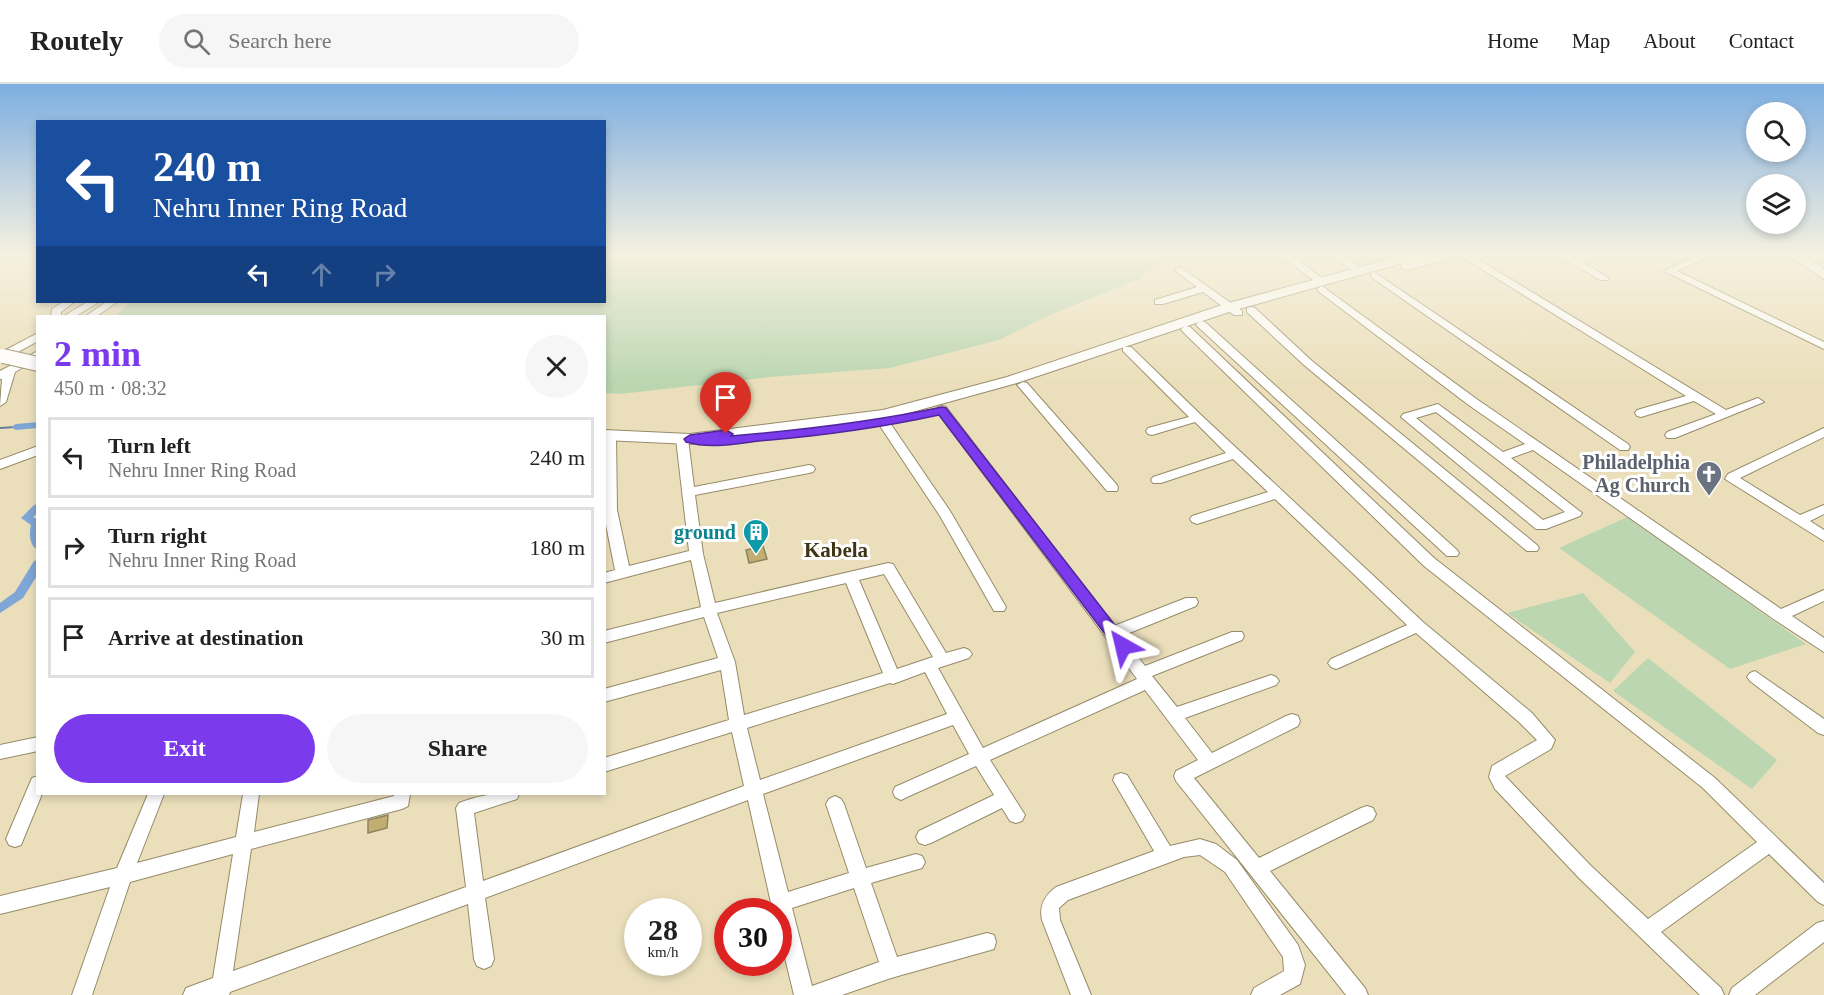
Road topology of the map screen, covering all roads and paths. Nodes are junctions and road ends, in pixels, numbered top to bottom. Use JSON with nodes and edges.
{"nodes":[{"id":1,"x":1173,"y":298,"type":"edge"},
{"id":2,"x":1220,"y":298,"type":"edge"},
{"id":3,"x":1280,"y":298,"type":"edge"},
{"id":4,"x":1280,"y":298,"type":"edge"},
{"id":5,"x":1338,"y":298,"type":"edge"},
{"id":6,"x":1407,"y":298,"type":"edge"},
{"id":7,"x":1533,"y":298,"type":"edge"},
{"id":8,"x":1724,"y":298,"type":"edge"},
{"id":9,"x":1159,"y":302,"type":"dead end"},
{"id":10,"x":68,"y":303,"type":"edge"},
{"id":11,"x":92,"y":303,"type":"edge"},
{"id":12,"x":110,"y":303,"type":"edge"},
{"id":13,"x":1240,"y":310,"type":"junction"},
{"id":14,"x":56,"y":315,"type":"edge"},
{"id":15,"x":71,"y":315,"type":"edge"},
{"id":16,"x":92,"y":315,"type":"edge"},
{"id":17,"x":1201,"y":324,"type":"junction"},
{"id":18,"x":1186,"y":329,"type":"junction"},
{"id":19,"x":36,"y":337,"type":"edge"},
{"id":20,"x":1824,"y":346,"type":"edge"},
{"id":21,"x":1127,"y":349,"type":"junction"},
{"id":22,"x":36,"y":355,"type":"edge"},
{"id":23,"x":2,"y":356,"type":"edge"},
{"id":24,"x":36,"y":364,"type":"edge"},
{"id":25,"x":5,"y":374,"type":"edge"},
{"id":26,"x":1023,"y":385,"type":"junction"},
{"id":27,"x":1696,"y":397,"type":"junction"},
{"id":28,"x":0,"y":402,"type":"edge"},
{"id":29,"x":1758,"y":402,"type":"dead end"},
{"id":30,"x":942,"y":410,"type":"junction"},
{"id":31,"x":1641,"y":413,"type":"dead end"},
{"id":32,"x":1725,"y":415,"type":"junction"},
{"id":33,"x":1197,"y":418,"type":"junction"},
{"id":34,"x":884,"y":423,"type":"junction"},
{"id":35,"x":1152,"y":431,"type":"dead end"},
{"id":36,"x":1823,"y":433,"type":"edge"},
{"id":37,"x":1671,"y":435,"type":"dead end"},
{"id":38,"x":607,"y":436,"type":"edge"},
{"id":39,"x":686,"y":439,"type":"junction"},
{"id":40,"x":1535,"y":445,"type":"junction"},
{"id":41,"x":1624,"y":447,"type":"dead end"},
{"id":42,"x":36,"y":451,"type":"edge"},
{"id":43,"x":1235,"y":453,"type":"junction"},
{"id":44,"x":1501,"y":457,"type":"junction"},
{"id":45,"x":0,"y":465,"type":"edge"},
{"id":46,"x":809,"y":469,"type":"dead end"},
{"id":47,"x":1157,"y":480,"type":"dead end"},
{"id":48,"x":1112,"y":488,"type":"dead end"},
{"id":49,"x":689,"y":492,"type":"junction"},
{"id":50,"x":1278,"y":494,"type":"junction"},
{"id":51,"x":1824,"y":508,"type":"edge"},
{"id":52,"x":1197,"y":519,"type":"dead end"},
{"id":53,"x":1799,"y":521,"type":"junction"},
{"id":54,"x":1824,"y":536,"type":"edge"},
{"id":55,"x":1532,"y":548,"type":"dead end"},
{"id":56,"x":1452,"y":553,"type":"dead end"},
{"id":57,"x":696,"y":554,"type":"junction"},
{"id":58,"x":623,"y":573,"type":"junction"},
{"id":59,"x":606,"y":577,"type":"edge"},
{"id":60,"x":851,"y":578,"type":"junction"},
{"id":61,"x":1824,"y":595,"type":"edge"},
{"id":62,"x":1191,"y":602,"type":"dead end"},
{"id":63,"x":999,"y":607,"type":"dead end"},
{"id":64,"x":709,"y":610,"type":"junction"},
{"id":65,"x":1780,"y":616,"type":"junction"},
{"id":66,"x":1418,"y":626,"type":"junction"},
{"id":67,"x":1113,"y":633,"type":"junction"},
{"id":68,"x":606,"y":636,"type":"edge"},
{"id":69,"x":1237,"y":636,"type":"dead end"},
{"id":70,"x":1824,"y":646,"type":"edge"},
{"id":71,"x":964,"y":654,"type":"dead end"},
{"id":72,"x":727,"y":663,"type":"junction"},
{"id":73,"x":1336,"y":663,"type":"dead end"},
{"id":74,"x":936,"y":664,"type":"junction"},
{"id":75,"x":1146,"y":677,"type":"junction"},
{"id":76,"x":1755,"y":677,"type":"dead end"},
{"id":77,"x":893,"y":678,"type":"junction"},
{"id":78,"x":1271,"y":681,"type":"dead end"},
{"id":79,"x":606,"y":695,"type":"edge"},
{"id":80,"x":1174,"y":715,"type":"junction"},
{"id":81,"x":956,"y":717,"type":"junction"},
{"id":82,"x":1292,"y":721,"type":"dead end"},
{"id":83,"x":738,"y":725,"type":"junction"},
{"id":84,"x":1824,"y":728,"type":"edge"},
{"id":85,"x":36,"y":744,"type":"edge"},
{"id":86,"x":0,"y":752,"type":"edge"},
{"id":87,"x":979,"y":757,"type":"junction"},
{"id":88,"x":1209,"y":762,"type":"junction"},
{"id":89,"x":606,"y":764,"type":"edge"},
{"id":90,"x":1121,"y":780,"type":"dead end"},
{"id":91,"x":36,"y":788,"type":"edge"},
{"id":92,"x":755,"y":788,"type":"junction"},
{"id":93,"x":901,"y":792,"type":"dead end"},
{"id":94,"x":156,"y":795,"type":"edge"},
{"id":95,"x":251,"y":795,"type":"edge"},
{"id":96,"x":402,"y":795,"type":"edge"},
{"id":97,"x":508,"y":795,"type":"edge"},
{"id":98,"x":1005,"y":798,"type":"junction"},
{"id":99,"x":835,"y":804,"type":"dead end"},
{"id":100,"x":1366,"y":814,"type":"dead end"},
{"id":101,"x":1016,"y":815,"type":"dead end"},
{"id":102,"x":925,"y":837,"type":"dead end"},
{"id":103,"x":15,"y":839,"type":"dead end"},
{"id":104,"x":243,"y":844,"type":"junction"},
{"id":105,"x":1769,"y":844,"type":"junction"},
{"id":106,"x":1166,"y":855,"type":"junction"},
{"id":107,"x":916,"y":862,"type":"dead end"},
{"id":108,"x":1256,"y":869,"type":"junction"},
{"id":109,"x":123,"y":875,"type":"junction"},
{"id":110,"x":860,"y":878,"type":"junction"},
{"id":111,"x":475,"y":893,"type":"junction"},
{"id":112,"x":1824,"y":896,"type":"edge"},
{"id":113,"x":779,"y":898,"type":"edge"},
{"id":114,"x":792,"y":899,"type":"edge"},
{"id":115,"x":0,"y":905,"type":"edge"},
{"id":116,"x":1824,"y":930,"type":"edge"},
{"id":117,"x":1647,"y":931,"type":"junction"},
{"id":118,"x":987,"y":942,"type":"dead end"},
{"id":119,"x":792,"y":949,"type":"edge"},
{"id":120,"x":484,"y":960,"type":"dead end"},
{"id":121,"x":891,"y":968,"type":"junction"},
{"id":122,"x":221,"y":990,"type":"edge"},
{"id":123,"x":82,"y":995,"type":"edge"},
{"id":124,"x":193,"y":995,"type":"edge"},
{"id":125,"x":804,"y":995,"type":"edge"},
{"id":126,"x":814,"y":995,"type":"edge"},
{"id":127,"x":1081,"y":995,"type":"edge"},
{"id":128,"x":1261,"y":995,"type":"edge"},
{"id":129,"x":1358,"y":995,"type":"edge"},
{"id":130,"x":1714,"y":995,"type":"edge"},
{"id":131,"x":1739,"y":995,"type":"edge"}],
"edges":[{"from":1,"to":9,"type":"street"},
{"from":2,"to":13,"type":"street"},
{"from":3,"to":13,"type":"main road"},
{"from":4,"to":13,"type":"main road"},
{"from":5,"to":40,"type":"street"},
{"from":6,"to":41,"type":"street"},
{"from":7,"to":27,"type":"street"},
{"from":8,"to":20,"type":"street"},
{"from":10,"to":14,"type":"street"},
{"from":11,"to":15,"type":"street"},
{"from":12,"to":16,"type":"street"},
{"from":13,"to":17,"type":"main road"},
{"from":13,"to":39,"type":"main road"},
{"from":13,"to":55,"type":"street"},
{"from":17,"to":18,"type":"main road"},
{"from":17,"to":56,"type":"street"},
{"from":18,"to":21,"type":"main road"},
{"from":18,"to":105,"type":"street"},
{"from":19,"to":23,"type":"street"},
{"from":21,"to":26,"type":"main road"},
{"from":21,"to":33,"type":"street"},
{"from":22,"to":25,"type":"street"},
{"from":23,"to":24,"type":"main road","bridge":true},
{"from":25,"to":28,"type":"street"},
{"from":26,"to":30,"type":"main road"},
{"from":26,"to":48,"type":"street"},
{"from":27,"to":31,"type":"street"},
{"from":27,"to":32,"type":"street"},
{"from":29,"to":32,"type":"street"},
{"from":30,"to":34,"type":"main road"},
{"from":30,"to":67,"type":"street"},
{"from":32,"to":37,"type":"street"},
{"from":33,"to":35,"type":"street"},
{"from":33,"to":43,"type":"street"},
{"from":34,"to":39,"type":"main road"},
{"from":34,"to":63,"type":"street"},
{"from":36,"to":53,"type":"street"},
{"from":38,"to":39,"type":"main road"},
{"from":38,"to":58,"type":"street"},
{"from":39,"to":49,"type":"street"},
{"from":40,"to":44,"type":"street"},
{"from":40,"to":65,"type":"street"},
{"from":42,"to":45,"type":"street"},
{"from":43,"to":47,"type":"street"},
{"from":43,"to":50,"type":"street"},
{"from":44,"to":44,"type":"street"},
{"from":46,"to":49,"type":"street"},
{"from":49,"to":57,"type":"street"},
{"from":50,"to":52,"type":"street"},
{"from":50,"to":66,"type":"street"},
{"from":51,"to":53,"type":"street"},
{"from":53,"to":54,"type":"street"},
{"from":57,"to":58,"type":"street"},
{"from":57,"to":64,"type":"street"},
{"from":58,"to":59,"type":"street"},
{"from":60,"to":64,"type":"street"},
{"from":60,"to":74,"type":"street"},
{"from":60,"to":77,"type":"street"},
{"from":61,"to":65,"type":"street"},
{"from":62,"to":67,"type":"street"},
{"from":64,"to":68,"type":"street"},
{"from":64,"to":72,"type":"street"},
{"from":65,"to":70,"type":"street"},
{"from":66,"to":73,"type":"street"},
{"from":66,"to":117,"type":"street"},
{"from":67,"to":75,"type":"street"},
{"from":69,"to":75,"type":"street"},
{"from":71,"to":74,"type":"street"},
{"from":72,"to":79,"type":"street"},
{"from":72,"to":83,"type":"street"},
{"from":74,"to":77,"type":"street"},
{"from":74,"to":81,"type":"street"},
{"from":75,"to":80,"type":"street"},
{"from":75,"to":87,"type":"street"},
{"from":76,"to":84,"type":"street"},
{"from":77,"to":83,"type":"street"},
{"from":78,"to":80,"type":"street"},
{"from":80,"to":88,"type":"street"},
{"from":81,"to":87,"type":"street"},
{"from":81,"to":92,"type":"street"},
{"from":82,"to":88,"type":"street"},
{"from":83,"to":89,"type":"street"},
{"from":83,"to":92,"type":"street"},
{"from":85,"to":86,"type":"street"},
{"from":87,"to":93,"type":"street"},
{"from":87,"to":98,"type":"street"},
{"from":88,"to":108,"type":"street"},
{"from":90,"to":106,"type":"street"},
{"from":91,"to":103,"type":"street"},
{"from":92,"to":111,"type":"street"},
{"from":92,"to":113,"type":"street"},
{"from":94,"to":109,"type":"street"},
{"from":95,"to":104,"type":"street"},
{"from":96,"to":104,"type":"street"},
{"from":97,"to":111,"type":"street"},
{"from":98,"to":101,"type":"street"},
{"from":98,"to":102,"type":"street"},
{"from":99,"to":110,"type":"street"},
{"from":100,"to":108,"type":"street"},
{"from":104,"to":109,"type":"street"},
{"from":104,"to":122,"type":"street"},
{"from":105,"to":112,"type":"street"},
{"from":105,"to":117,"type":"street"},
{"from":106,"to":127,"type":"street"},
{"from":106,"to":128,"type":"street"},
{"from":107,"to":110,"type":"street"},
{"from":108,"to":129,"type":"street"},
{"from":109,"to":115,"type":"street"},
{"from":109,"to":123,"type":"street"},
{"from":110,"to":114,"type":"street"},
{"from":110,"to":121,"type":"street"},
{"from":111,"to":120,"type":"street"},
{"from":111,"to":122,"type":"street"},
{"from":116,"to":131,"type":"street"},
{"from":117,"to":130,"type":"street"},
{"from":118,"to":121,"type":"street"},
{"from":119,"to":125,"type":"street"},
{"from":121,"to":126,"type":"street"},
{"from":122,"to":124,"type":"street"}]}
